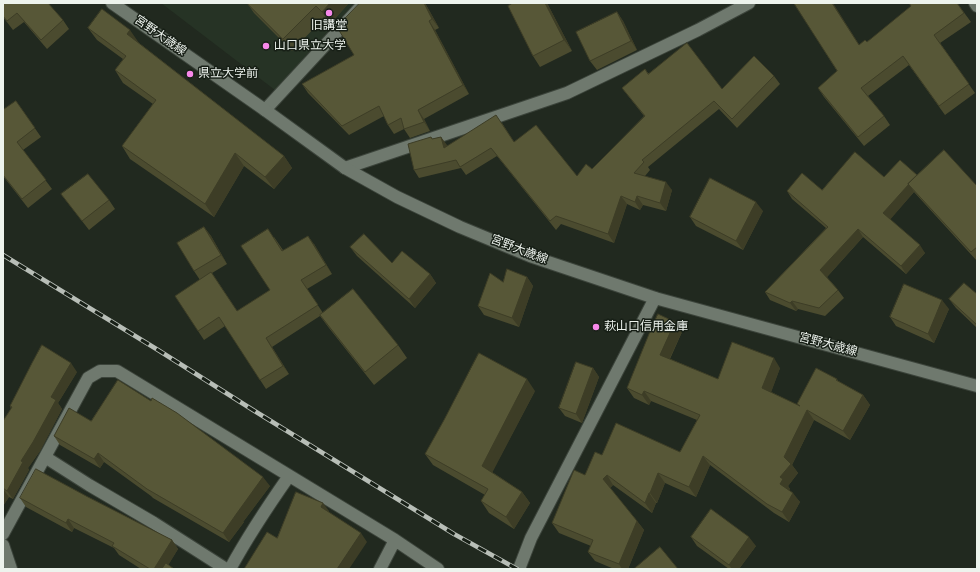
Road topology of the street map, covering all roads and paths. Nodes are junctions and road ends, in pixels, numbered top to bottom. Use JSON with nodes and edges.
{"nodes":[{"id":1,"x":112,"y":3,"type":"edge"},
{"id":2,"x":364,"y":3,"type":"edge"},
{"id":3,"x":748,"y":3,"type":"edge"},
{"id":4,"x":975,"y":3,"type":"edge"},
{"id":5,"x":977,"y":6,"type":"edge"},
{"id":6,"x":265,"y":110,"type":"junction"},
{"id":7,"x":345,"y":168,"type":"junction"},
{"id":8,"x":655,"y":298,"type":"junction"},
{"id":9,"x":977,"y":386,"type":"edge"},
{"id":10,"x":45,"y":457,"type":"junction"},
{"id":11,"x":289,"y":476,"type":"junction"},
{"id":12,"x":3,"y":534,"type":"edge"},
{"id":13,"x":395,"y":540,"type":"junction"},
{"id":14,"x":3,"y":545,"type":"edge"},
{"id":15,"x":11,"y":569,"type":"edge"},
{"id":16,"x":226,"y":569,"type":"edge"},
{"id":17,"x":230,"y":569,"type":"edge"},
{"id":18,"x":380,"y":569,"type":"edge"},
{"id":19,"x":438,"y":569,"type":"edge"},
{"id":20,"x":519,"y":569,"type":"edge"}],
"edges":[{"from":1,"to":6,"type":"street","name":"宮野大歳線"},
{"from":2,"to":6,"type":"street"},
{"from":3,"to":7,"type":"street"},
{"from":4,"to":5,"type":"street"},
{"from":6,"to":7,"type":"street","name":"宮野大歳線"},
{"from":7,"to":8,"type":"street","name":"宮野大歳線"},
{"from":8,"to":9,"type":"street","name":"宮野大歳線"},
{"from":8,"to":20,"type":"street"},
{"from":10,"to":11,"type":"street"},
{"from":10,"to":12,"type":"street"},
{"from":10,"to":16,"type":"street"},
{"from":11,"to":13,"type":"street"},
{"from":11,"to":17,"type":"street"},
{"from":13,"to":18,"type":"street"},
{"from":13,"to":19,"type":"street"},
{"from":14,"to":15,"type":"street"}]}
